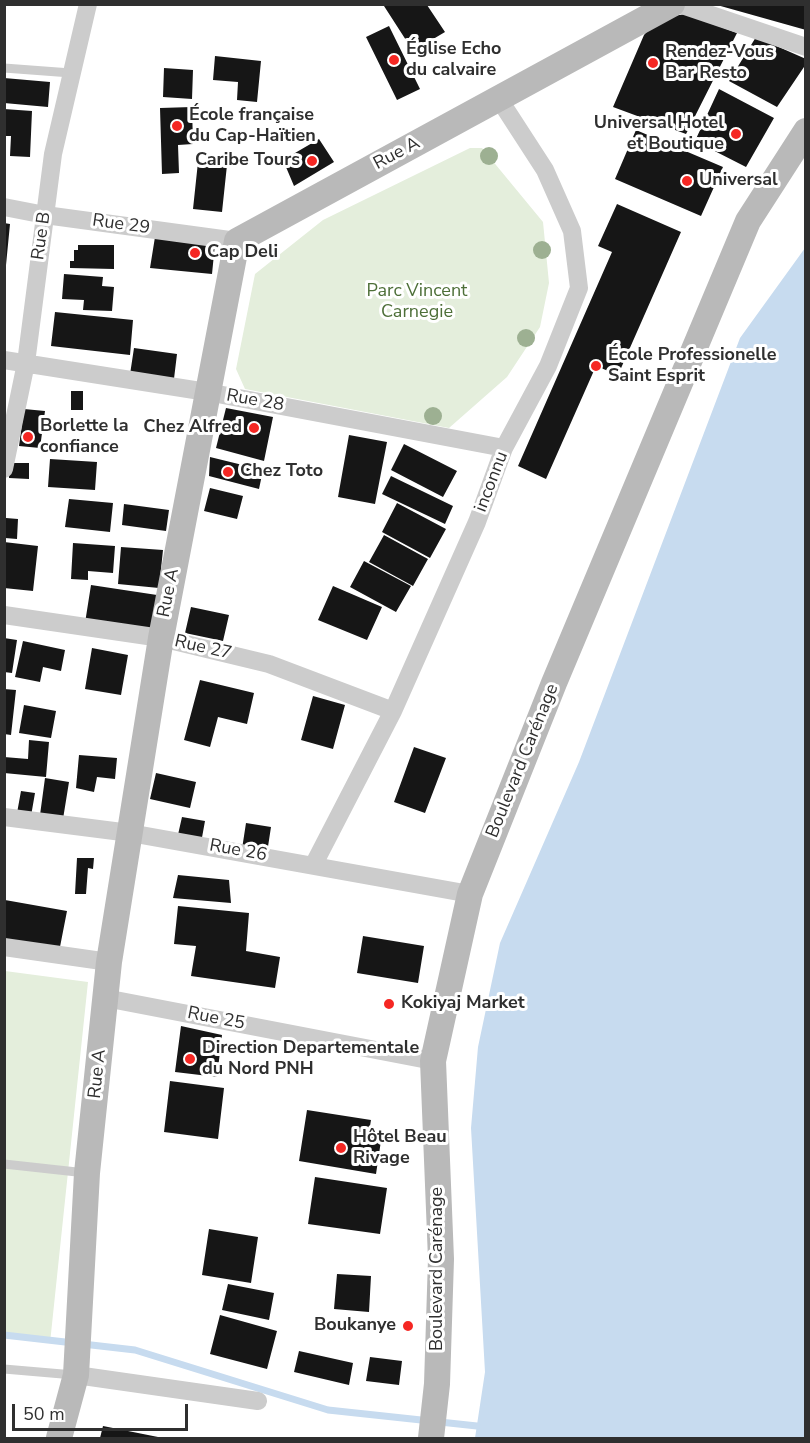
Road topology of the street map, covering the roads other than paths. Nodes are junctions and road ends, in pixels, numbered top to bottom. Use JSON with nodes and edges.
{"nodes":[{"id":1,"x":88,"y":4,"type":"edge"},
{"id":2,"x":672,"y":4,"type":"edge"},
{"id":3,"x":679,"y":4,"type":"edge"},
{"id":4,"x":806,"y":47,"type":"edge"},
{"id":5,"x":4,"y":68,"type":"edge"},
{"id":6,"x":71,"y":73,"type":"junction"},
{"id":7,"x":499,"y":99,"type":"junction"},
{"id":8,"x":806,"y":131,"type":"edge"},
{"id":9,"x":4,"y":207,"type":"edge"},
{"id":10,"x":45,"y":215,"type":"junction"},
{"id":11,"x":237,"y":242,"type":"junction"},
{"id":12,"x":4,"y":360,"type":"edge"},
{"id":13,"x":26,"y":363,"type":"junction"},
{"id":14,"x":207,"y":392,"type":"junction"},
{"id":15,"x":504,"y":448,"type":"junction"},
{"id":16,"x":4,"y":469,"type":"edge"},
{"id":17,"x":4,"y":615,"type":"edge"},
{"id":18,"x":161,"y":638,"type":"junction"},
{"id":19,"x":393,"y":711,"type":"junction"},
{"id":20,"x":4,"y":817,"type":"edge"},
{"id":21,"x":130,"y":833,"type":"junction"},
{"id":22,"x":314,"y":864,"type":"junction"},
{"id":23,"x":470,"y":894,"type":"junction"},
{"id":24,"x":4,"y":947,"type":"edge"},
{"id":25,"x":109,"y":962,"type":"junction"},
{"id":26,"x":105,"y":998,"type":"junction"},
{"id":27,"x":433,"y":1061,"type":"junction"},
{"id":28,"x":4,"y":1164,"type":"edge"},
{"id":29,"x":87,"y":1173,"type":"junction"},
{"id":30,"x":77,"y":1365,"type":"junction"},
{"id":31,"x":4,"y":1369,"type":"edge"},
{"id":32,"x":258,"y":1401,"type":"dead end"},
{"id":33,"x":59,"y":1438,"type":"edge"},
{"id":34,"x":431,"y":1438,"type":"edge"}],
"edges":[{"from":1,"to":6,"type":"street","name":"Rue B"},
{"from":2,"to":7,"type":"street","name":"Rue A"},
{"from":3,"to":4,"type":"street"},
{"from":5,"to":6,"type":"lane"},
{"from":6,"to":10,"type":"street","name":"Rue B"},
{"from":7,"to":11,"type":"street","name":"Rue A"},
{"from":7,"to":15,"type":"street","name":"inconnu"},
{"from":8,"to":23,"type":"street","name":"Boulevard Carénage"},
{"from":9,"to":10,"type":"street","name":"Rue 29"},
{"from":10,"to":11,"type":"street","name":"Rue 29"},
{"from":10,"to":13,"type":"street","name":"Rue B"},
{"from":11,"to":14,"type":"street","name":"Rue A"},
{"from":12,"to":13,"type":"street","name":"Rue 28"},
{"from":13,"to":14,"type":"street","name":"Rue 28"},
{"from":13,"to":16,"type":"street","name":"Rue B"},
{"from":14,"to":15,"type":"street","name":"Rue 28"},
{"from":14,"to":18,"type":"street","name":"Rue A"},
{"from":15,"to":19,"type":"street","name":"inconnu"},
{"from":17,"to":18,"type":"street","name":"Rue 27"},
{"from":18,"to":19,"type":"street","name":"Rue 27"},
{"from":18,"to":21,"type":"street","name":"Rue A"},
{"from":19,"to":22,"type":"street","name":"inconnu"},
{"from":20,"to":21,"type":"street","name":"Rue 26"},
{"from":21,"to":22,"type":"street","name":"Rue 26"},
{"from":21,"to":25,"type":"street","name":"Rue A"},
{"from":22,"to":23,"type":"street","name":"Rue 26"},
{"from":23,"to":27,"type":"street","name":"Boulevard Carénage"},
{"from":24,"to":25,"type":"street"},
{"from":25,"to":26,"type":"street","name":"Rue A"},
{"from":26,"to":27,"type":"street","name":"Rue 25"},
{"from":26,"to":29,"type":"street","name":"Rue A"},
{"from":27,"to":34,"type":"street","name":"Boulevard Carénage"},
{"from":28,"to":29,"type":"lane"},
{"from":29,"to":30,"type":"street","name":"Rue A"},
{"from":30,"to":31,"type":"lane"},
{"from":30,"to":32,"type":"street"},
{"from":30,"to":33,"type":"street","name":"Rue A"}]}
